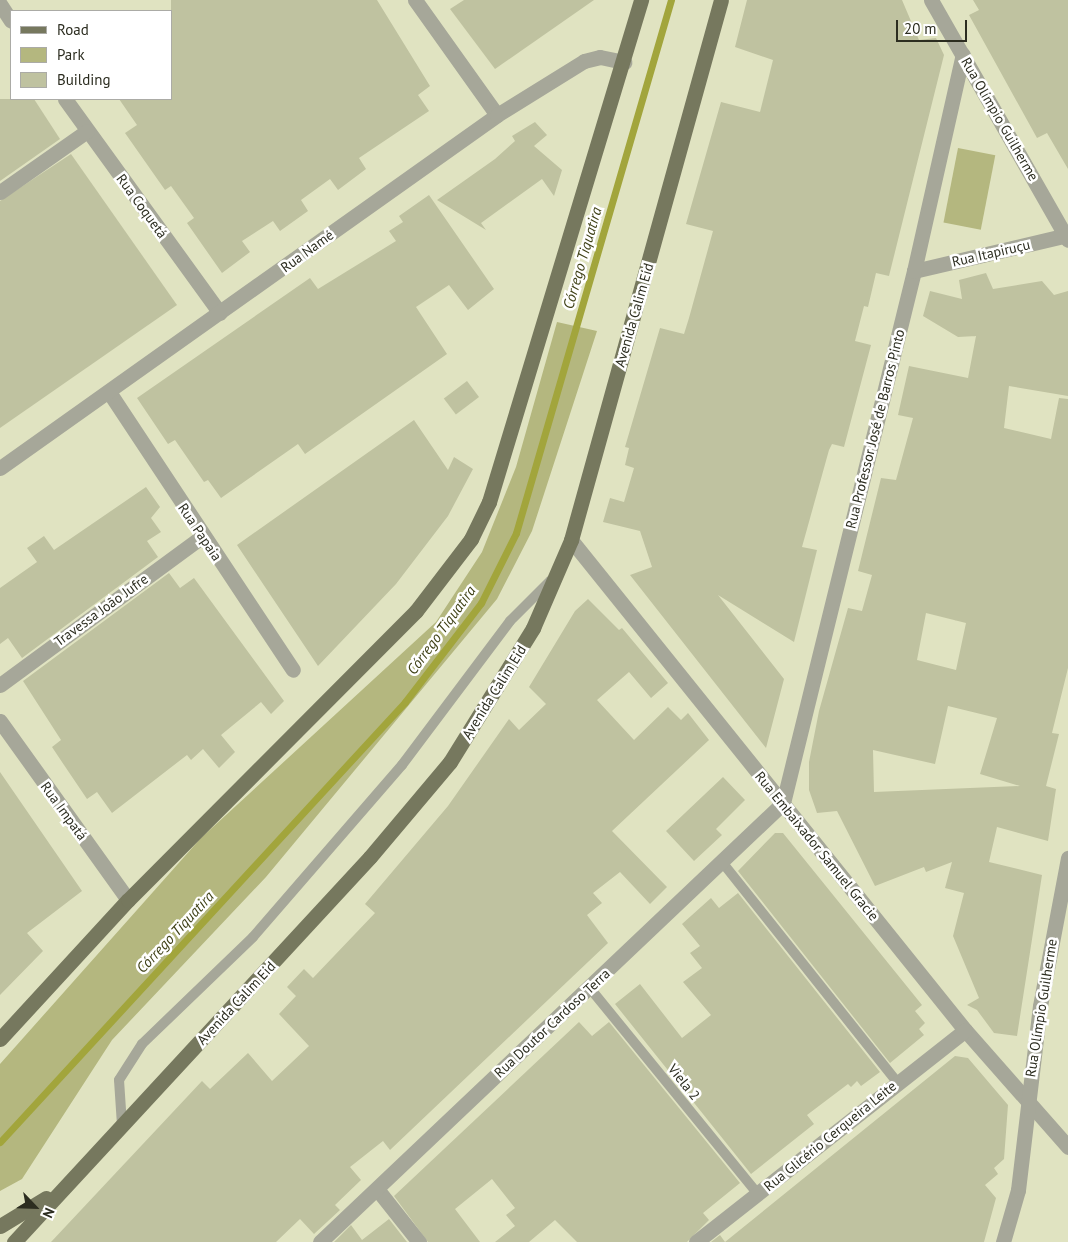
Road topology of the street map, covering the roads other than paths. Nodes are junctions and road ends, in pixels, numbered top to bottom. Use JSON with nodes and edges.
{"nodes":[{"id":1,"x":415,"y":0,"type":"edge"},
{"id":2,"x":641,"y":0,"type":"edge"},
{"id":3,"x":720,"y":0,"type":"edge"},
{"id":4,"x":930,"y":0,"type":"edge"},
{"id":5,"x":0,"y":4,"type":"edge"},
{"id":6,"x":10,"y":19,"type":"edge"},
{"id":7,"x":962,"y":54,"type":"junction"},
{"id":8,"x":624,"y":62,"type":"junction"},
{"id":9,"x":66,"y":100,"type":"edge"},
{"id":10,"x":496,"y":115,"type":"junction"},
{"id":11,"x":87,"y":131,"type":"junction"},
{"id":12,"x":0,"y":192,"type":"edge"},
{"id":13,"x":1067,"y":237,"type":"edge"},
{"id":14,"x":914,"y":271,"type":"junction"},
{"id":15,"x":220,"y":313,"type":"junction"},
{"id":16,"x":109,"y":392,"type":"junction"},
{"id":17,"x":0,"y":468,"type":"edge"},
{"id":18,"x":202,"y":536,"type":"junction"},
{"id":19,"x":571,"y":540,"type":"junction"},
{"id":20,"x":558,"y":573,"type":"junction"},
{"id":21,"x":293,"y":670,"type":"dead end"},
{"id":22,"x":0,"y":685,"type":"edge"},
{"id":23,"x":0,"y":721,"type":"edge"},
{"id":24,"x":782,"y":803,"type":"junction"},
{"id":25,"x":1068,"y":858,"type":"edge"},
{"id":26,"x":722,"y":862,"type":"junction"},
{"id":27,"x":128,"y":900,"type":"junction"},
{"id":28,"x":589,"y":987,"type":"junction"},
{"id":29,"x":964,"y":1030,"type":"junction"},
{"id":30,"x":0,"y":1039,"type":"edge"},
{"id":31,"x":898,"y":1082,"type":"junction"},
{"id":32,"x":1026,"y":1100,"type":"junction"},
{"id":33,"x":122,"y":1125,"type":"junction"},
{"id":34,"x":1068,"y":1147,"type":"edge"},
{"id":35,"x":66,"y":1184,"type":"junction"},
{"id":36,"x":377,"y":1188,"type":"junction"},
{"id":37,"x":758,"y":1194,"type":"junction"},
{"id":38,"x":0,"y":1226,"type":"edge"},
{"id":39,"x":14,"y":1242,"type":"edge"},
{"id":40,"x":320,"y":1242,"type":"edge"},
{"id":41,"x":419,"y":1242,"type":"edge"},
{"id":42,"x":696,"y":1242,"type":"edge"},
{"id":43,"x":1003,"y":1242,"type":"edge"}],
"edges":[{"from":1,"to":10,"type":"street"},
{"from":2,"to":8,"type":"main road"},
{"from":3,"to":19,"type":"main road","name":"Avenida Calim Eid"},
{"from":4,"to":7,"type":"street","name":"Rua Olímpio Guilherme"},
{"from":5,"to":6,"type":"street"},
{"from":7,"to":13,"type":"street","name":"Rua Olímpio Guilherme"},
{"from":7,"to":14,"type":"street","name":"Rua Professor José de Barros Pinto"},
{"from":8,"to":10,"type":"street","name":"Rua Namé"},
{"from":8,"to":27,"type":"main road"},
{"from":9,"to":11,"type":"street","name":"Rua Coquetá"},
{"from":10,"to":15,"type":"street","name":"Rua Namé"},
{"from":11,"to":12,"type":"street"},
{"from":11,"to":15,"type":"street","name":"Rua Coquetá"},
{"from":13,"to":14,"type":"street","name":"Rua Itapiruçu"},
{"from":14,"to":24,"type":"street","name":"Rua Professor José de Barros Pinto"},
{"from":15,"to":16,"type":"street","name":"Rua Namé"},
{"from":16,"to":17,"type":"street","name":"Rua Namé"},
{"from":16,"to":18,"type":"street","name":"Rua Papaia"},
{"from":18,"to":21,"type":"street","name":"Rua Papaia"},
{"from":18,"to":22,"type":"street","name":"Travessa João Jufre"},
{"from":19,"to":20,"type":"main road","name":"Avenida Calim Eid"},
{"from":19,"to":24,"type":"street","name":"Rua Embaixador Samuel Gracie"},
{"from":20,"to":33,"type":"main road","name":"Avenida Calim Eid"},
{"from":20,"to":33,"type":"lane"},
{"from":23,"to":27,"type":"street","name":"Rua Impatá"},
{"from":24,"to":26,"type":"street","name":"Rua Doutor Cardoso Terra"},
{"from":24,"to":29,"type":"street","name":"Rua Embaixador Samuel Gracie"},
{"from":25,"to":32,"type":"street","name":"Rua Olímpio Guilherme"},
{"from":26,"to":28,"type":"street","name":"Rua Doutor Cardoso Terra"},
{"from":26,"to":31,"type":"lane"},
{"from":27,"to":30,"type":"main road"},
{"from":28,"to":36,"type":"street","name":"Rua Doutor Cardoso Terra"},
{"from":28,"to":37,"type":"lane","name":"Viela 2"},
{"from":29,"to":31,"type":"street","name":"Rua Glicério Cerqueira Leite"},
{"from":29,"to":32,"type":"street","name":"Rua Embaixador Samuel Gracie"},
{"from":31,"to":37,"type":"street","name":"Rua Glicério Cerqueira Leite"},
{"from":32,"to":34,"type":"street","name":"Rua Embaixador Samuel Gracie"},
{"from":32,"to":43,"type":"street","name":"Rua Olímpio Guilherme"},
{"from":33,"to":35,"type":"main road","name":"Avenida Calim Eid"},
{"from":35,"to":38,"type":"main road"},
{"from":35,"to":39,"type":"main road","name":"Avenida Calim Eid"},
{"from":36,"to":40,"type":"street","name":"Rua Doutor Cardoso Terra"},
{"from":36,"to":41,"type":"street"},
{"from":37,"to":42,"type":"street","name":"Rua Glicério Cerqueira Leite"}]}
